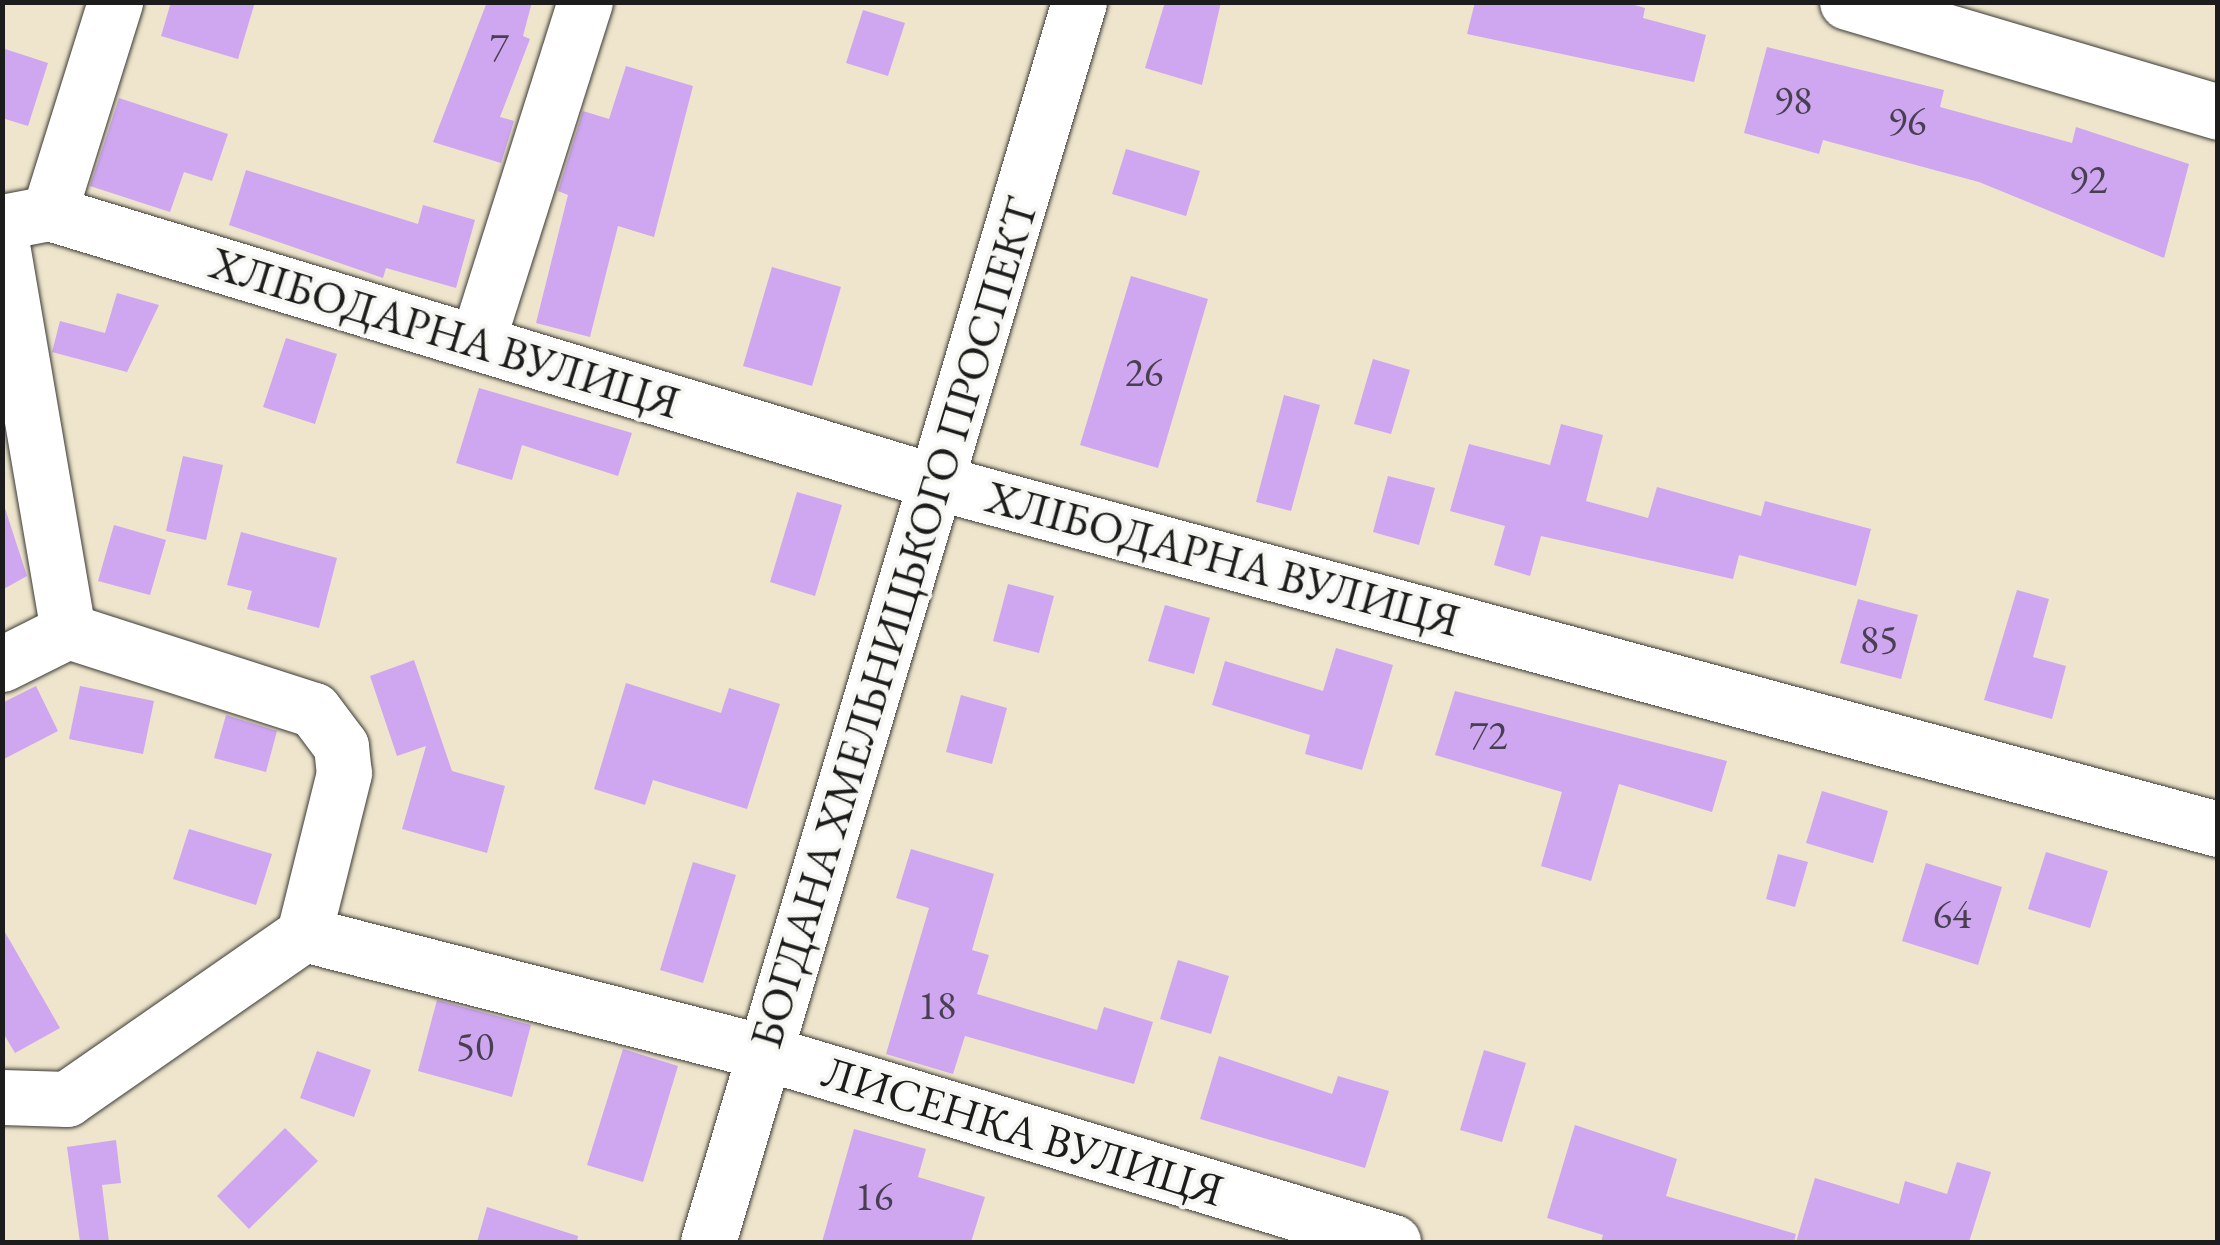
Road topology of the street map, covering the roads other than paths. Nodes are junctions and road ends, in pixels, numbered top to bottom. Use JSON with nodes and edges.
{"nodes":[{"id":1,"x":115,"y":2,"type":"edge"},
{"id":2,"x":585,"y":2,"type":"edge"},
{"id":3,"x":1079,"y":2,"type":"edge"},
{"id":4,"x":1846,"y":2,"type":"edge"},
{"id":5,"x":2218,"y":112,"type":"edge"},
{"id":6,"x":26,"y":218,"type":"edge"},
{"id":7,"x":2,"y":245,"type":"edge"},
{"id":8,"x":477,"y":342,"type":"junction"},
{"id":9,"x":936,"y":482,"type":"junction"},
{"id":10,"x":68,"y":631,"type":"junction"},
{"id":11,"x":2,"y":664,"type":"edge"},
{"id":12,"x":2218,"y":829,"type":"edge"},
{"id":13,"x":304,"y":934,"type":"junction"},
{"id":14,"x":766,"y":1054,"type":"junction"},
{"id":15,"x":2,"y":1097,"type":"edge"},
{"id":16,"x":708,"y":1242,"type":"edge"},
{"id":17,"x":1393,"y":1242,"type":"edge"}],
"edges":[{"from":1,"to":6,"type":"street"},
{"from":2,"to":8,"type":"street"},
{"from":3,"to":9,"type":"street","name":"БОГДАНА ХМЕЛЬНИЦЬКОГО ПРОСПЕКТ"},
{"from":4,"to":5,"type":"street"},
{"from":6,"to":8,"type":"street","name":"ХЛІБОДАРНА ВУЛИЦЯ"},
{"from":7,"to":10,"type":"street"},
{"from":8,"to":9,"type":"street","name":"ХЛІБОДАРНА ВУЛИЦЯ"},
{"from":9,"to":12,"type":"street","name":"ХЛІБОДАРНА ВУЛИЦЯ"},
{"from":9,"to":14,"type":"street","name":"БОГДАНА ХМЕЛЬНИЦЬКОГО ПРОСПЕКТ"},
{"from":10,"to":11,"type":"street"},
{"from":10,"to":13,"type":"street"},
{"from":13,"to":14,"type":"street","name":"ЛИСЕНКА ВУЛИЦЯ"},
{"from":13,"to":15,"type":"street"},
{"from":14,"to":16,"type":"street","name":"БОГДАНА ХМЕЛЬНИЦЬКОГО ПРОСПЕКТ"},
{"from":14,"to":17,"type":"street","name":"ЛИСЕНКА ВУЛИЦЯ"}]}
